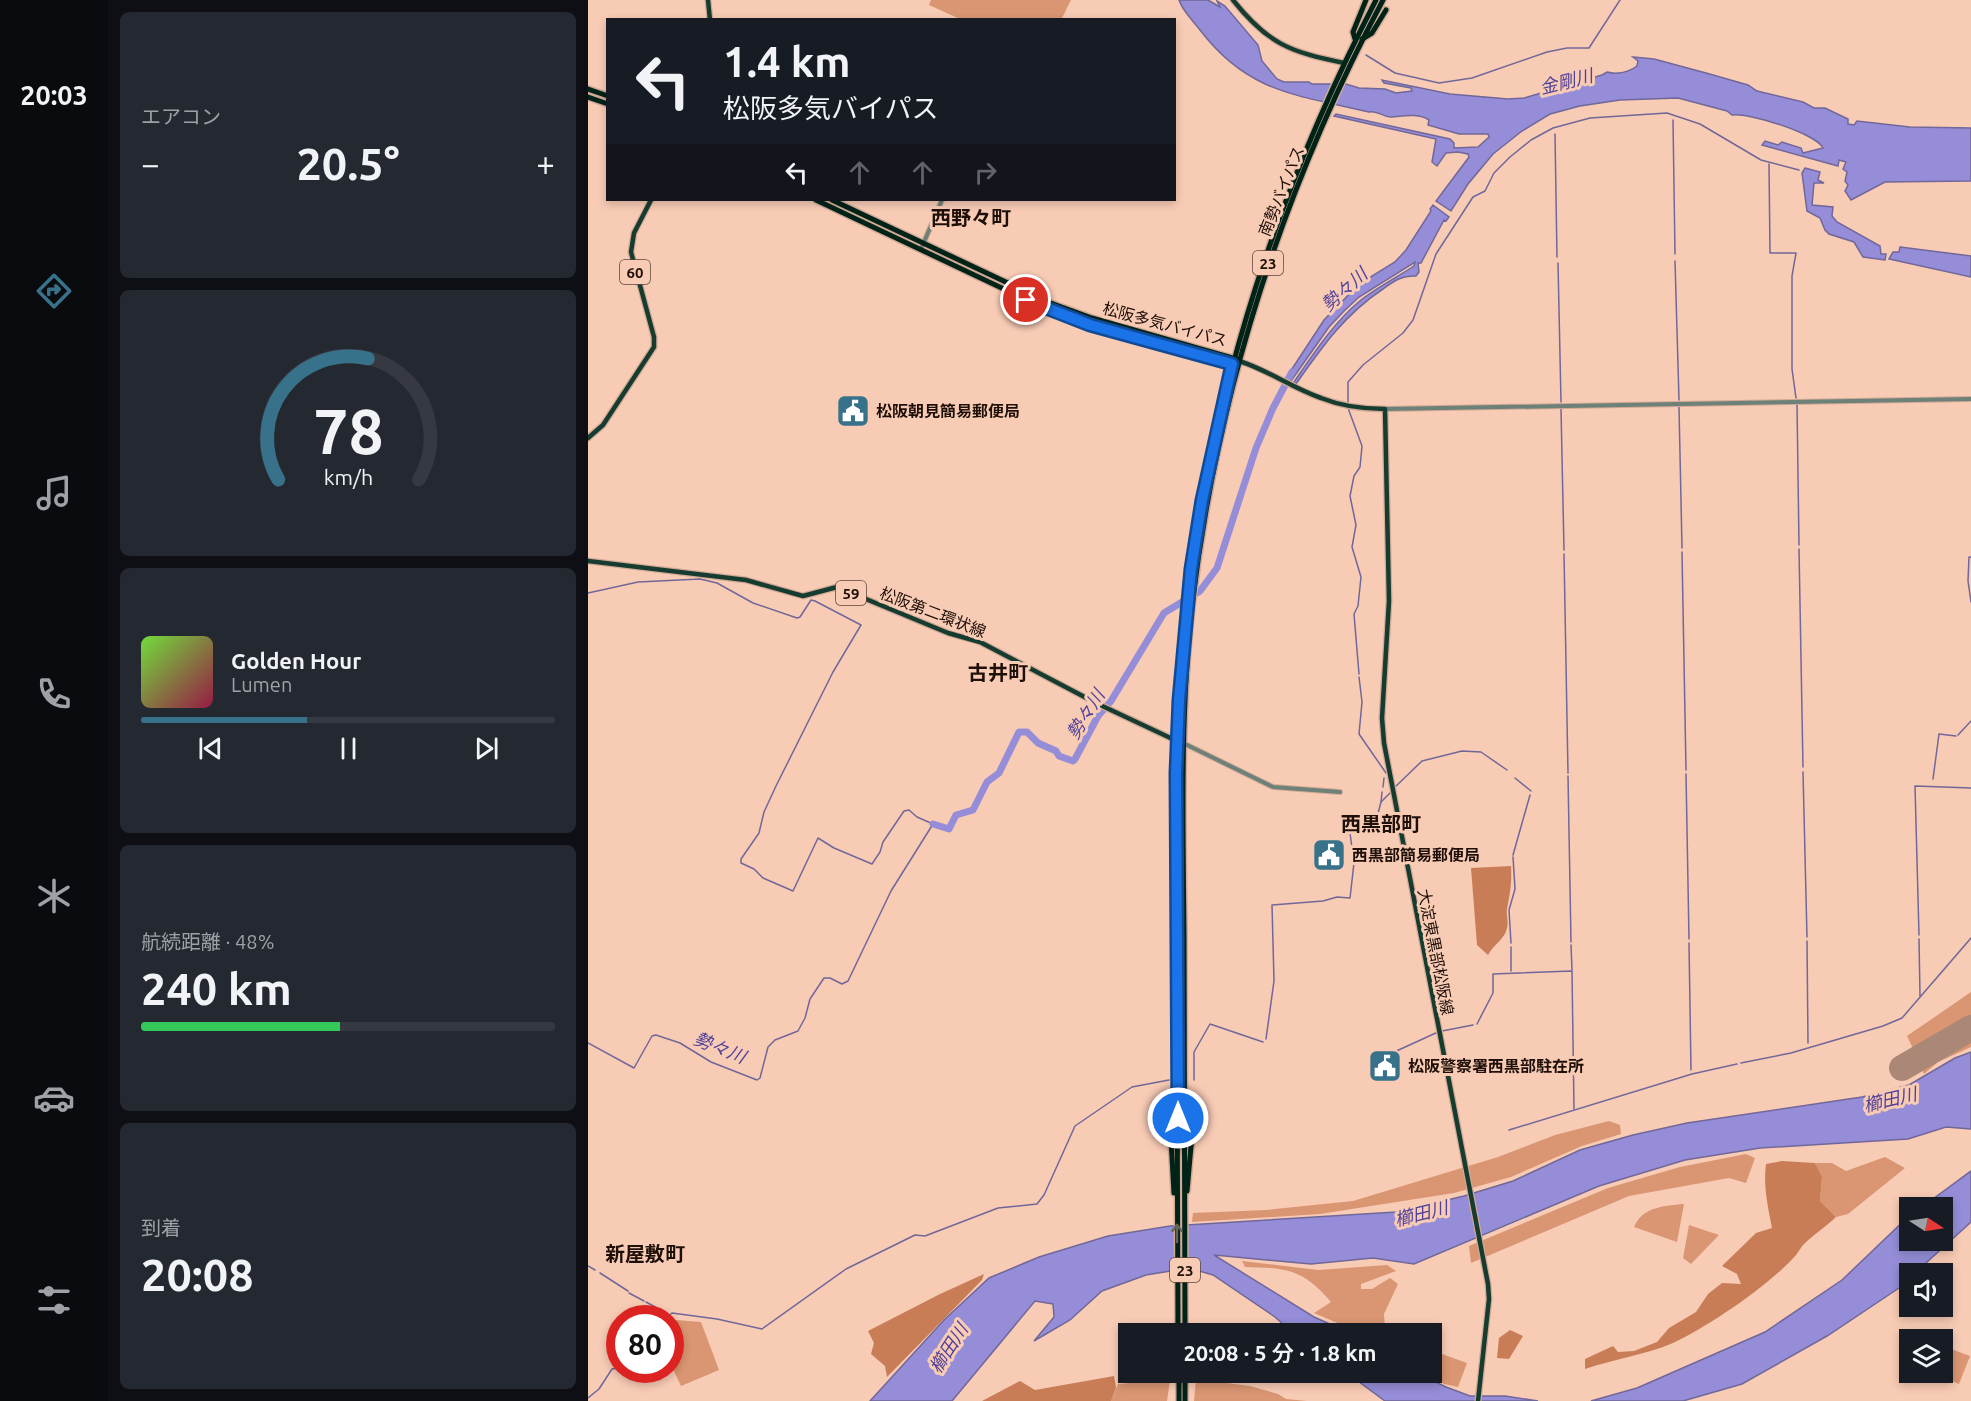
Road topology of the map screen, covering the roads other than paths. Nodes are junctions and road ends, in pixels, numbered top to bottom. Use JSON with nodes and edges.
{"nodes":[{"id":1,"x":708,"y":0,"type":"edge"},
{"id":2,"x":1233,"y":0,"type":"edge"},
{"id":3,"x":1366,"y":0,"type":"edge"},
{"id":4,"x":1376,"y":0,"type":"edge"},
{"id":5,"x":1383,"y":0,"type":"edge"},
{"id":6,"x":1386,"y":10,"type":"dead end"},
{"id":7,"x":710,"y":18,"type":"edge"},
{"id":8,"x":1355,"y":39,"type":"junction"},
{"id":9,"x":1362,"y":39,"type":"junction"},
{"id":10,"x":1344,"y":63,"type":"junction"},
{"id":11,"x":1343,"y":74,"type":"junction"},
{"id":12,"x":588,"y":89,"type":"edge"},
{"id":13,"x":606,"y":95,"type":"edge"},
{"id":14,"x":588,"y":97,"type":"edge"},
{"id":15,"x":606,"y":103,"type":"edge"},
{"id":16,"x":1301,"y":166,"type":"junction"},
{"id":17,"x":650,"y":201,"type":"edge"},
{"id":18,"x":818,"y":201,"type":"edge"},
{"id":19,"x":834,"y":201,"type":"edge"},
{"id":20,"x":942,"y":201,"type":"edge"},
{"id":21,"x":922,"y":242,"type":"junction"},
{"id":22,"x":921,"y":249,"type":"junction"},
{"id":23,"x":1234,"y":357,"type":"junction"},
{"id":24,"x":1239,"y":362,"type":"junction"},
{"id":25,"x":1232,"y":364,"type":"junction"},
{"id":26,"x":1971,"y":399,"type":"edge"},
{"id":27,"x":1385,"y":409,"type":"junction"},
{"id":28,"x":588,"y":438,"type":"edge"},
{"id":29,"x":588,"y":561,"type":"edge"},
{"id":30,"x":1194,"y":569,"type":"junction"},
{"id":31,"x":1180,"y":742,"type":"junction"},
{"id":32,"x":1340,"y":792,"type":"dead end"},
{"id":33,"x":1170,"y":1121,"type":"dead end"},
{"id":34,"x":1193,"y":1124,"type":"dead end"},
{"id":35,"x":1185,"y":1199,"type":"junction"},
{"id":36,"x":1177,"y":1200,"type":"junction"},
{"id":37,"x":1178,"y":1323,"type":"edge"},
{"id":38,"x":1185,"y":1323,"type":"edge"},
{"id":39,"x":1179,"y":1383,"type":"edge"},
{"id":40,"x":1185,"y":1383,"type":"edge"},
{"id":41,"x":1179,"y":1401,"type":"edge"},
{"id":42,"x":1185,"y":1401,"type":"edge"},
{"id":43,"x":1478,"y":1401,"type":"edge"}],
"edges":[{"from":1,"to":7,"type":"main road"},
{"from":2,"to":10,"type":"main road"},
{"from":3,"to":8,"type":"highway"},
{"from":4,"to":8,"type":"highway","name":"南勢バイパス","number":"23"},
{"from":5,"to":9,"type":"highway","name":"南勢バイパス","number":"23"},
{"from":6,"to":9,"type":"highway"},
{"from":8,"to":10,"type":"highway","name":"南勢バイパス","number":"23"},
{"from":9,"to":11,"type":"highway","name":"南勢バイパス","number":"23"},
{"from":10,"to":11,"type":"highway","name":"南勢バイパス","number":"23"},
{"from":11,"to":16,"type":"highway","name":"南勢バイパス","number":"23"},
{"from":12,"to":13,"type":"highway"},
{"from":14,"to":15,"type":"highway"},
{"from":16,"to":23,"type":"highway","name":"南勢バイパス","number":"23"},
{"from":16,"to":24,"type":"highway","name":"南勢バイパス","number":"23"},
{"from":17,"to":28,"type":"main road","number":"60"},
{"from":18,"to":22,"type":"highway","name":"松阪多気バイパス"},
{"from":19,"to":21,"type":"highway","name":"松阪多気バイパス"},
{"from":20,"to":21,"type":"street"},
{"from":21,"to":22,"type":"street"},
{"from":21,"to":23,"type":"highway","name":"松阪多気バイパス"},
{"from":22,"to":25,"type":"highway","name":"松阪多気バイパス"},
{"from":23,"to":24,"type":"highway","name":"松阪多気バイパス"},
{"from":23,"to":25,"type":"highway","name":"南勢バイパス","number":"23"},
{"from":24,"to":25,"type":"highway","name":"松阪多気バイパス"},
{"from":24,"to":27,"type":"main road"},
{"from":24,"to":30,"type":"highway","name":"南勢バイパス","number":"23"},
{"from":25,"to":30,"type":"highway","name":"南勢バイパス","number":"23"},
{"from":26,"to":27,"type":"street"},
{"from":27,"to":43,"type":"main road","name":"大淀東黒部松阪線"},
{"from":29,"to":31,"type":"main road","name":"松阪第二環状線","number":"59"},
{"from":30,"to":31,"type":"highway","name":"南勢バイパス","number":"23"},
{"from":31,"to":32,"type":"street"},
{"from":31,"to":35,"type":"highway","name":"南勢バイパス","number":"23"},
{"from":31,"to":36,"type":"highway","name":"南勢バイパス","number":"23"},
{"from":33,"to":36,"type":"highway"},
{"from":34,"to":35,"type":"highway"},
{"from":35,"to":38,"type":"highway","name":"南勢バイパス","number":"23"},
{"from":37,"to":36,"type":"highway","name":"南勢バイパス","number":"23","one_way":true},
{"from":39,"to":41,"type":"highway"},
{"from":40,"to":42,"type":"highway"}]}
